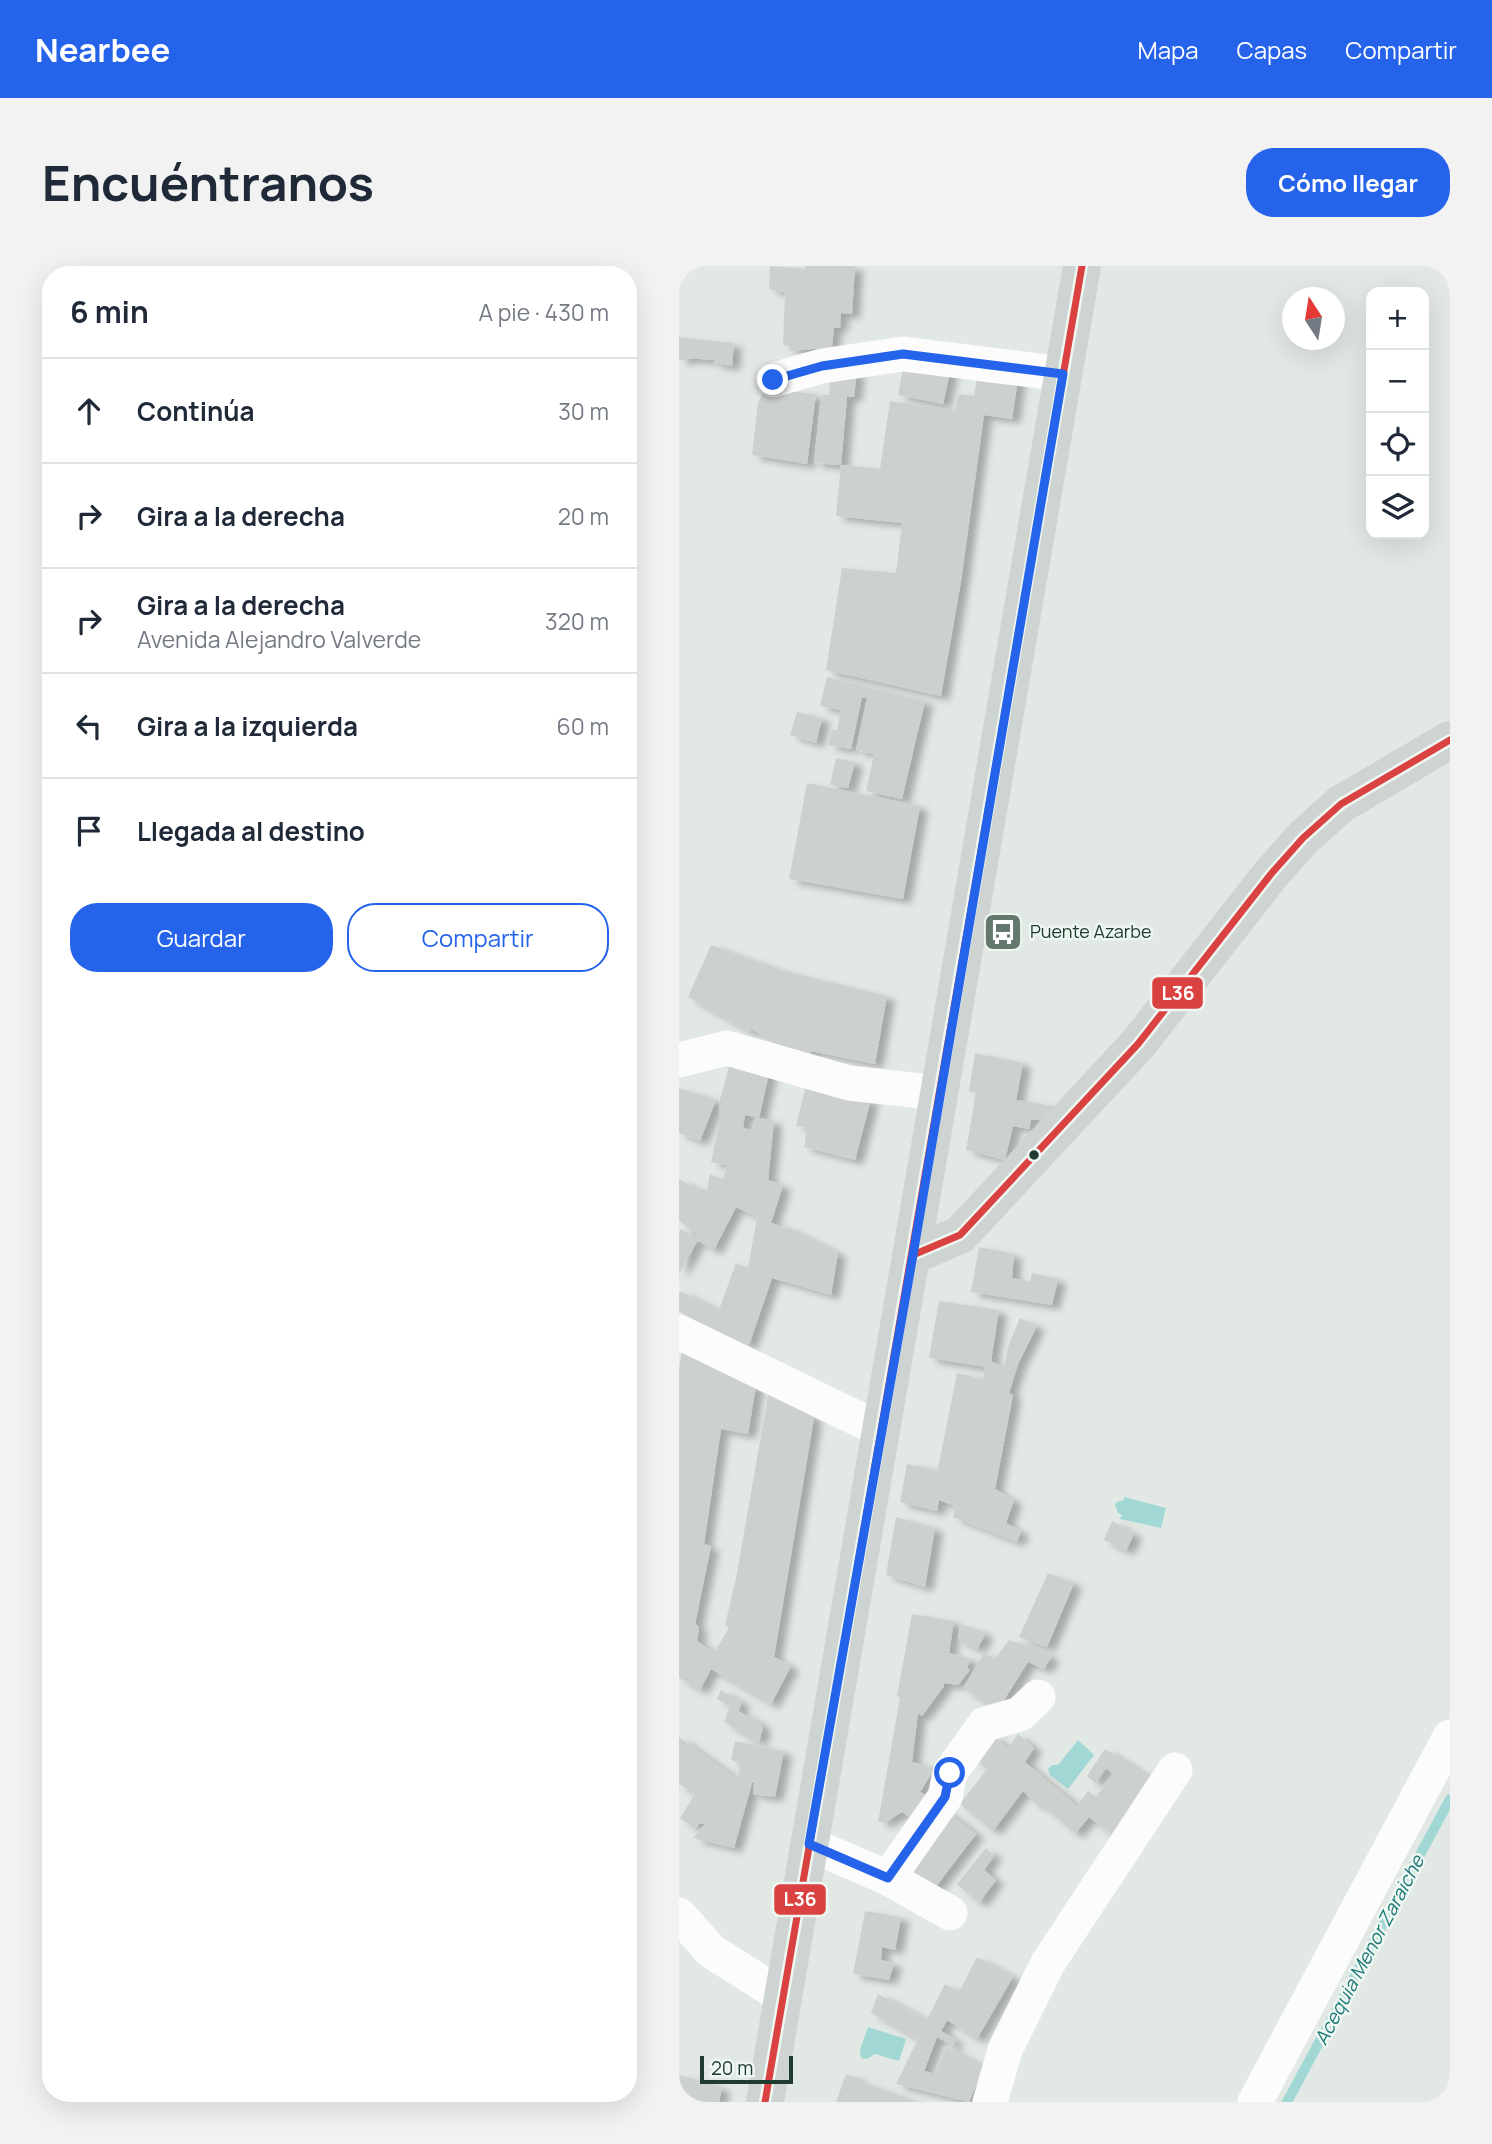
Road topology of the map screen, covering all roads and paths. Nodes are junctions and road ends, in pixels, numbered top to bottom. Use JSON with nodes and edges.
{"nodes":[{"id":1,"x":1082,"y":266,"type":"edge"},
{"id":2,"x":1063,"y":374,"type":"junction"},
{"id":3,"x":773,"y":380,"type":"dead end"},
{"id":4,"x":1450,"y":740,"type":"edge"},
{"id":5,"x":679,"y":1060,"type":"edge"},
{"id":6,"x":939,"y":1094,"type":"junction"},
{"id":7,"x":913,"y":1255,"type":"junction"},
{"id":8,"x":679,"y":1332,"type":"edge"},
{"id":9,"x":881,"y":1430,"type":"junction"},
{"id":10,"x":1038,"y":1697,"type":"dead end"},
{"id":11,"x":1450,"y":1737,"type":"edge"},
{"id":12,"x":1175,"y":1770,"type":"dead end"},
{"id":13,"x":809,"y":1844,"type":"junction"},
{"id":14,"x":888,"y":1878,"type":"junction"},
{"id":15,"x":950,"y":1913,"type":"dead end"},
{"id":16,"x":679,"y":1915,"type":"edge"},
{"id":17,"x":782,"y":1996,"type":"junction"},
{"id":18,"x":765,"y":2102,"type":"edge"},
{"id":19,"x":990,"y":2102,"type":"edge"},
{"id":20,"x":1255,"y":2102,"type":"edge"}],
"edges":[{"from":1,"to":2,"type":"main road"},
{"from":2,"to":3,"type":"street"},
{"from":2,"to":6,"type":"main road"},
{"from":4,"to":7,"type":"main road"},
{"from":5,"to":6,"type":"street"},
{"from":6,"to":7,"type":"main road"},
{"from":7,"to":9,"type":"main road"},
{"from":8,"to":9,"type":"street"},
{"from":9,"to":13,"type":"main road"},
{"from":10,"to":14,"type":"street"},
{"from":11,"to":20,"type":"street"},
{"from":12,"to":19,"type":"street"},
{"from":13,"to":14,"type":"street"},
{"from":13,"to":17,"type":"main road"},
{"from":14,"to":15,"type":"street"},
{"from":16,"to":17,"type":"street"},
{"from":17,"to":18,"type":"main road"}]}
